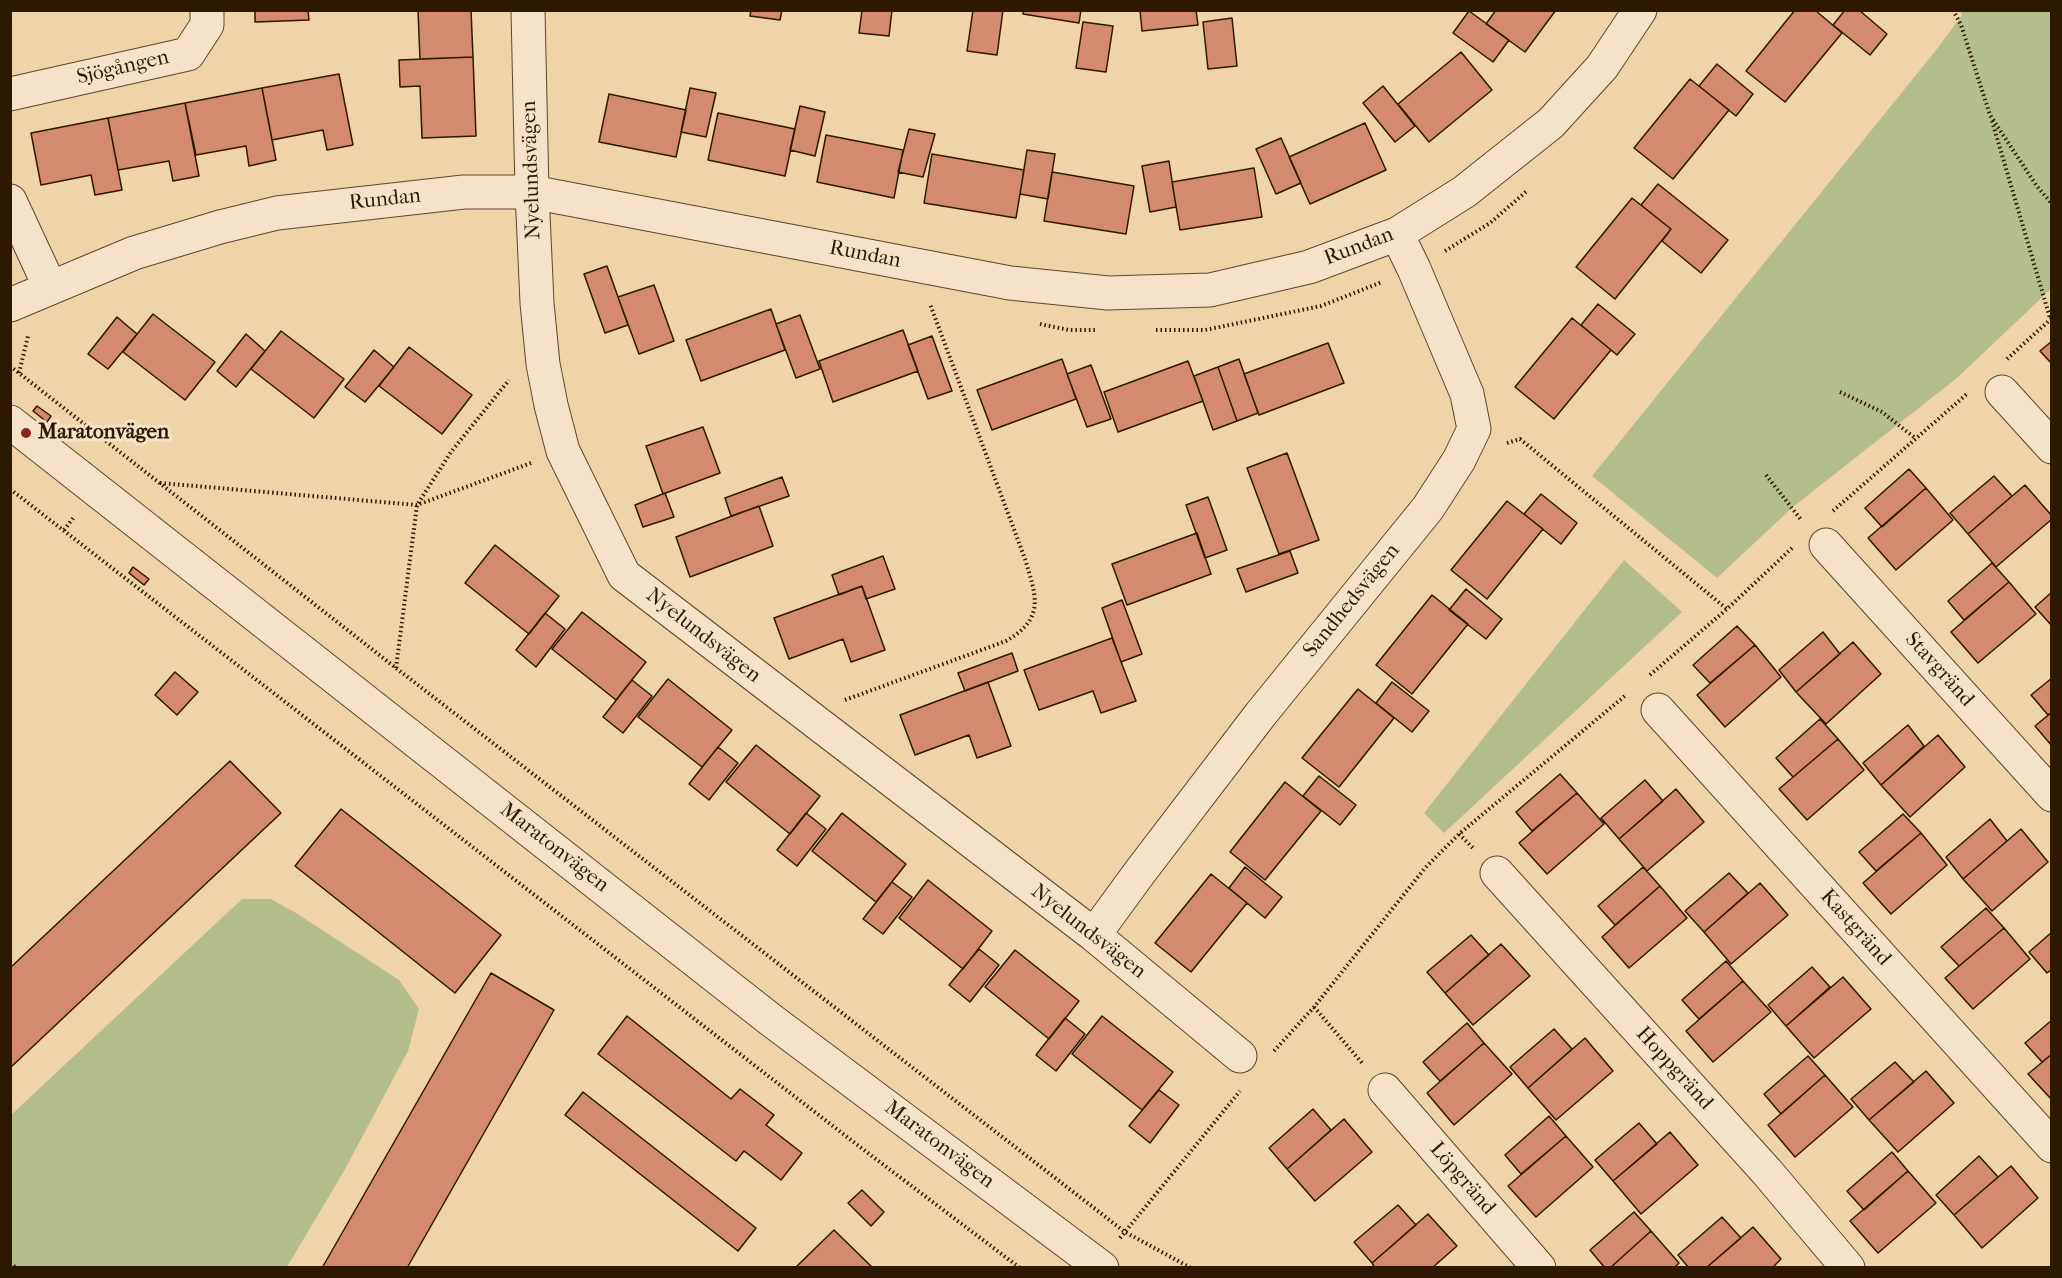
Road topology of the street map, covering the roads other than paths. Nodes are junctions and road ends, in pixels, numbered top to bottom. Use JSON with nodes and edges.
{"nodes":[{"id":1,"x":207,"y":10,"type":"edge"},
{"id":2,"x":528,"y":10,"type":"edge"},
{"id":3,"x":1640,"y":10,"type":"edge"},
{"id":4,"x":10,"y":94,"type":"edge"},
{"id":5,"x":532,"y":192,"type":"junction"},
{"id":6,"x":10,"y":201,"type":"edge"},
{"id":7,"x":1397,"y":234,"type":"junction"},
{"id":8,"x":50,"y":287,"type":"junction"},
{"id":9,"x":10,"y":305,"type":"edge"},
{"id":10,"x":2003,"y":377,"type":"road end"},
{"id":11,"x":10,"y":422,"type":"edge"},
{"id":12,"x":2052,"y":447,"type":"edge"},
{"id":13,"x":1827,"y":530,"type":"road end"},
{"id":14,"x":1658,"y":710,"type":"dead end"},
{"id":15,"x":2052,"y":795,"type":"edge"},
{"id":16,"x":1497,"y":873,"type":"dead end"},
{"id":17,"x":1094,"y":935,"type":"junction"},
{"id":18,"x":1256,"y":1055,"type":"road end"},
{"id":19,"x":1385,"y":1090,"type":"road end"},
{"id":20,"x":2052,"y":1146,"type":"edge"},
{"id":21,"x":1100,"y":1266,"type":"edge"},
{"id":22,"x":1539,"y":1268,"type":"edge"},
{"id":23,"x":1848,"y":1268,"type":"edge"}],
"edges":[{"from":1,"to":4,"type":"street","name":"Sjögången"},
{"from":2,"to":5,"type":"street","name":"Nyelundsvägen"},
{"from":3,"to":7,"type":"street","name":"Rundan"},
{"from":5,"to":7,"type":"street","name":"Rundan"},
{"from":5,"to":8,"type":"street","name":"Rundan"},
{"from":5,"to":17,"type":"street","name":"Nyelundsvägen"},
{"from":6,"to":8,"type":"street"},
{"from":7,"to":17,"type":"street","name":"Sandhedsvägen"},
{"from":8,"to":9,"type":"street","name":"Rundan"},
{"from":10,"to":12,"type":"street"},
{"from":11,"to":21,"type":"street","name":"Maratonvägen"},
{"from":13,"to":15,"type":"street","name":"Stavgränd"},
{"from":14,"to":20,"type":"street","name":"Kastgränd"},
{"from":16,"to":23,"type":"street","name":"Hoppgränd"},
{"from":17,"to":18,"type":"street","name":"Nyelundsvägen"},
{"from":19,"to":22,"type":"street","name":"Löpgränd"}]}
